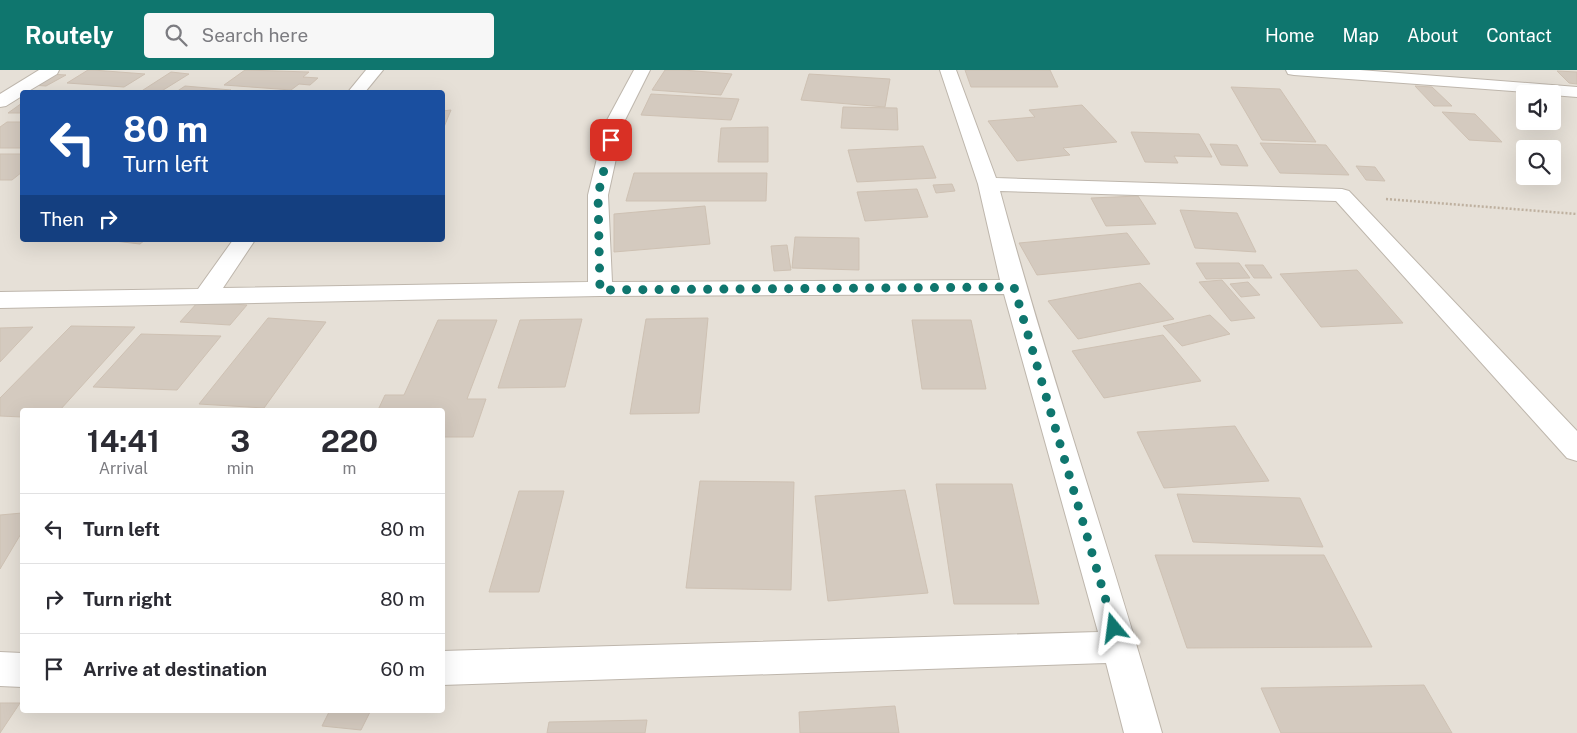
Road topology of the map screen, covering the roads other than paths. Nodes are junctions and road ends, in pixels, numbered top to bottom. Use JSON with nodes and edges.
{"nodes":[{"id":1,"x":50,"y":70,"type":"edge"},
{"id":2,"x":375,"y":70,"type":"edge"},
{"id":3,"x":642,"y":70,"type":"edge"},
{"id":4,"x":948,"y":70,"type":"edge"},
{"id":5,"x":1294,"y":70,"type":"edge"},
{"id":6,"x":358,"y":90,"type":"edge"},
{"id":7,"x":1577,"y":92,"type":"edge"},
{"id":8,"x":2,"y":99,"type":"edge"},
{"id":9,"x":988,"y":184,"type":"junction"},
{"id":10,"x":243,"y":242,"type":"edge"},
{"id":11,"x":1014,"y":287,"type":"junction"},
{"id":12,"x":600,"y":290,"type":"junction"},
{"id":13,"x":205,"y":297,"type":"junction"},
{"id":14,"x":0,"y":300,"type":"edge"},
{"id":15,"x":1577,"y":450,"type":"edge"},
{"id":16,"x":1120,"y":647,"type":"junction"},
{"id":17,"x":445,"y":668,"type":"edge"},
{"id":18,"x":0,"y":669,"type":"edge"},
{"id":19,"x":20,"y":670,"type":"edge"},
{"id":20,"x":1143,"y":733,"type":"edge"}],
"edges":[{"from":1,"to":8,"type":"street"},
{"from":2,"to":6,"type":"street"},
{"from":3,"to":12,"type":"street"},
{"from":4,"to":9,"type":"street"},
{"from":5,"to":7,"type":"street"},
{"from":9,"to":11,"type":"street"},
{"from":9,"to":15,"type":"street"},
{"from":10,"to":13,"type":"street"},
{"from":11,"to":12,"type":"street"},
{"from":11,"to":16,"type":"street"},
{"from":12,"to":13,"type":"street"},
{"from":13,"to":14,"type":"street"},
{"from":16,"to":17,"type":"street"},
{"from":16,"to":20,"type":"street"},
{"from":18,"to":19,"type":"street"}]}
